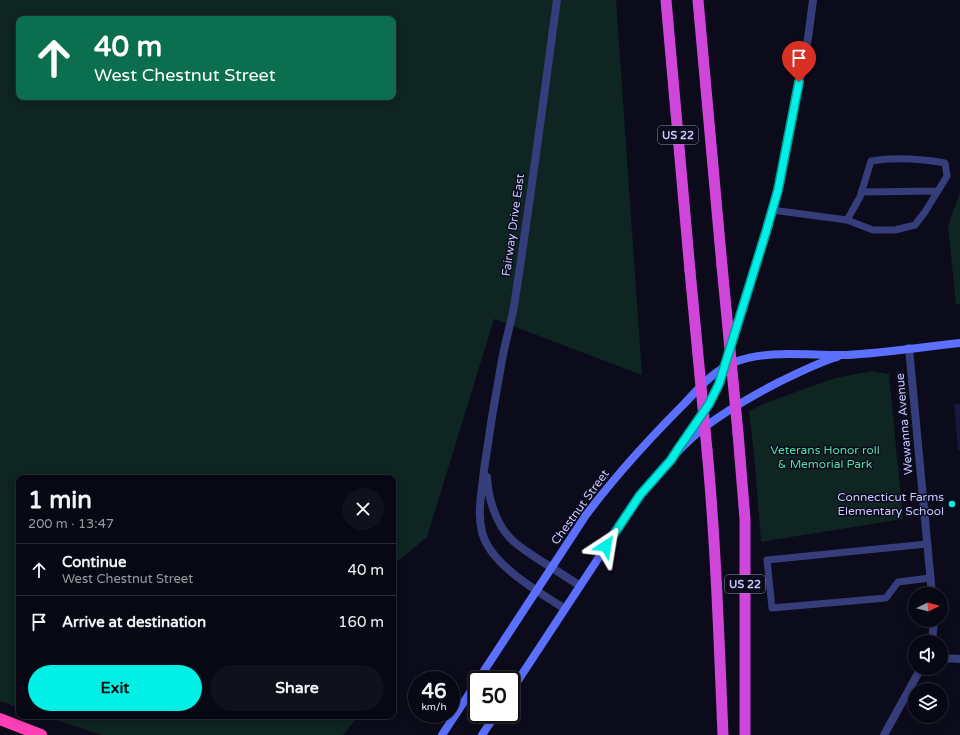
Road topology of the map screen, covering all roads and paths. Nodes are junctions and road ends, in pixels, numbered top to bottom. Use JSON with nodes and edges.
{"nodes":[{"id":1,"x":557,"y":0,"type":"edge"},
{"id":2,"x":666,"y":0,"type":"edge"},
{"id":3,"x":698,"y":0,"type":"edge"},
{"id":4,"x":814,"y":0,"type":"edge"},
{"id":5,"x":937,"y":191,"type":"junction"},
{"id":6,"x":862,"y":192,"type":"junction"},
{"id":7,"x":772,"y":210,"type":"junction"},
{"id":8,"x":847,"y":220,"type":"junction"},
{"id":9,"x":960,"y":343,"type":"edge"},
{"id":10,"x":909,"y":348,"type":"junction"},
{"id":11,"x":846,"y":355,"type":"junction"},
{"id":12,"x":724,"y":366,"type":"junction"},
{"id":13,"x":487,"y":452,"type":"junction"},
{"id":14,"x":671,"y":460,"type":"junction"},
{"id":15,"x":927,"y":544,"type":"junction"},
{"id":16,"x":552,"y":568,"type":"junction"},
{"id":17,"x":930,"y":578,"type":"junction"},
{"id":18,"x":580,"y":586,"type":"junction"},
{"id":19,"x":931,"y":587,"type":"edge"},
{"id":20,"x":537,"y":591,"type":"junction"},
{"id":21,"x":564,"y":609,"type":"junction"},
{"id":22,"x":948,"y":658,"type":"edge"},
{"id":23,"x":960,"y":659,"type":"edge"},
{"id":24,"x":485,"y":671,"type":"edge"},
{"id":25,"x":917,"y":675,"type":"edge"},
{"id":26,"x":520,"y":677,"type":"edge"},
{"id":27,"x":468,"y":696,"type":"edge"},
{"id":28,"x":0,"y":719,"type":"edge"},
{"id":29,"x":490,"y":723,"type":"edge"},
{"id":30,"x":41,"y":735,"type":"edge"},
{"id":31,"x":442,"y":735,"type":"edge"},
{"id":32,"x":482,"y":735,"type":"edge"},
{"id":33,"x":723,"y":735,"type":"edge"},
{"id":34,"x":745,"y":735,"type":"edge"},
{"id":35,"x":884,"y":735,"type":"edge"}],
"edges":[{"from":1,"to":13,"type":"street","name":"Fairway Drive East"},
{"from":2,"to":33,"type":"highway","number":"US 22","bridge":true},
{"from":3,"to":34,"type":"highway","number":"US 22","bridge":true},
{"from":4,"to":7,"type":"street"},
{"from":5,"to":6,"type":"lane"},
{"from":5,"to":6,"type":"lane"},
{"from":5,"to":8,"type":"lane"},
{"from":6,"to":8,"type":"lane"},
{"from":7,"to":8,"type":"lane"},
{"from":7,"to":12,"type":"street"},
{"from":9,"to":10,"type":"main road"},
{"from":10,"to":11,"type":"main road"},
{"from":10,"to":15,"type":"street","name":"Wewanna Avenue"},
{"from":11,"to":12,"type":"main road"},
{"from":11,"to":14,"type":"main road"},
{"from":12,"to":14,"type":"street"},
{"from":12,"to":16,"type":"main road","name":"Chestnut Street"},
{"from":13,"to":16,"type":"street","name":"Fairway Drive East"},
{"from":13,"to":20,"type":"street","name":"Fairway Drive East"},
{"from":14,"to":18,"type":"main road"},
{"from":15,"to":17,"type":"street","name":"Wewanna Avenue"},
{"from":15,"to":17,"type":"lane"},
{"from":16,"to":18,"type":"street","name":"Fairway Drive East"},
{"from":16,"to":20,"type":"main road","name":"Chestnut Street"},
{"from":17,"to":19,"type":"street","name":"Wewanna Avenue"},
{"from":18,"to":21,"type":"main road"},
{"from":20,"to":21,"type":"street","name":"Fairway Drive East"},
{"from":20,"to":24,"type":"main road","name":"Chestnut Street"},
{"from":21,"to":26,"type":"main road"},
{"from":22,"to":23,"type":"street"},
{"from":25,"to":35,"type":"street"},
{"from":27,"to":31,"type":"main road","name":"Chestnut Street"},
{"from":28,"to":30,"type":"highway"},
{"from":29,"to":32,"type":"main road"}]}
